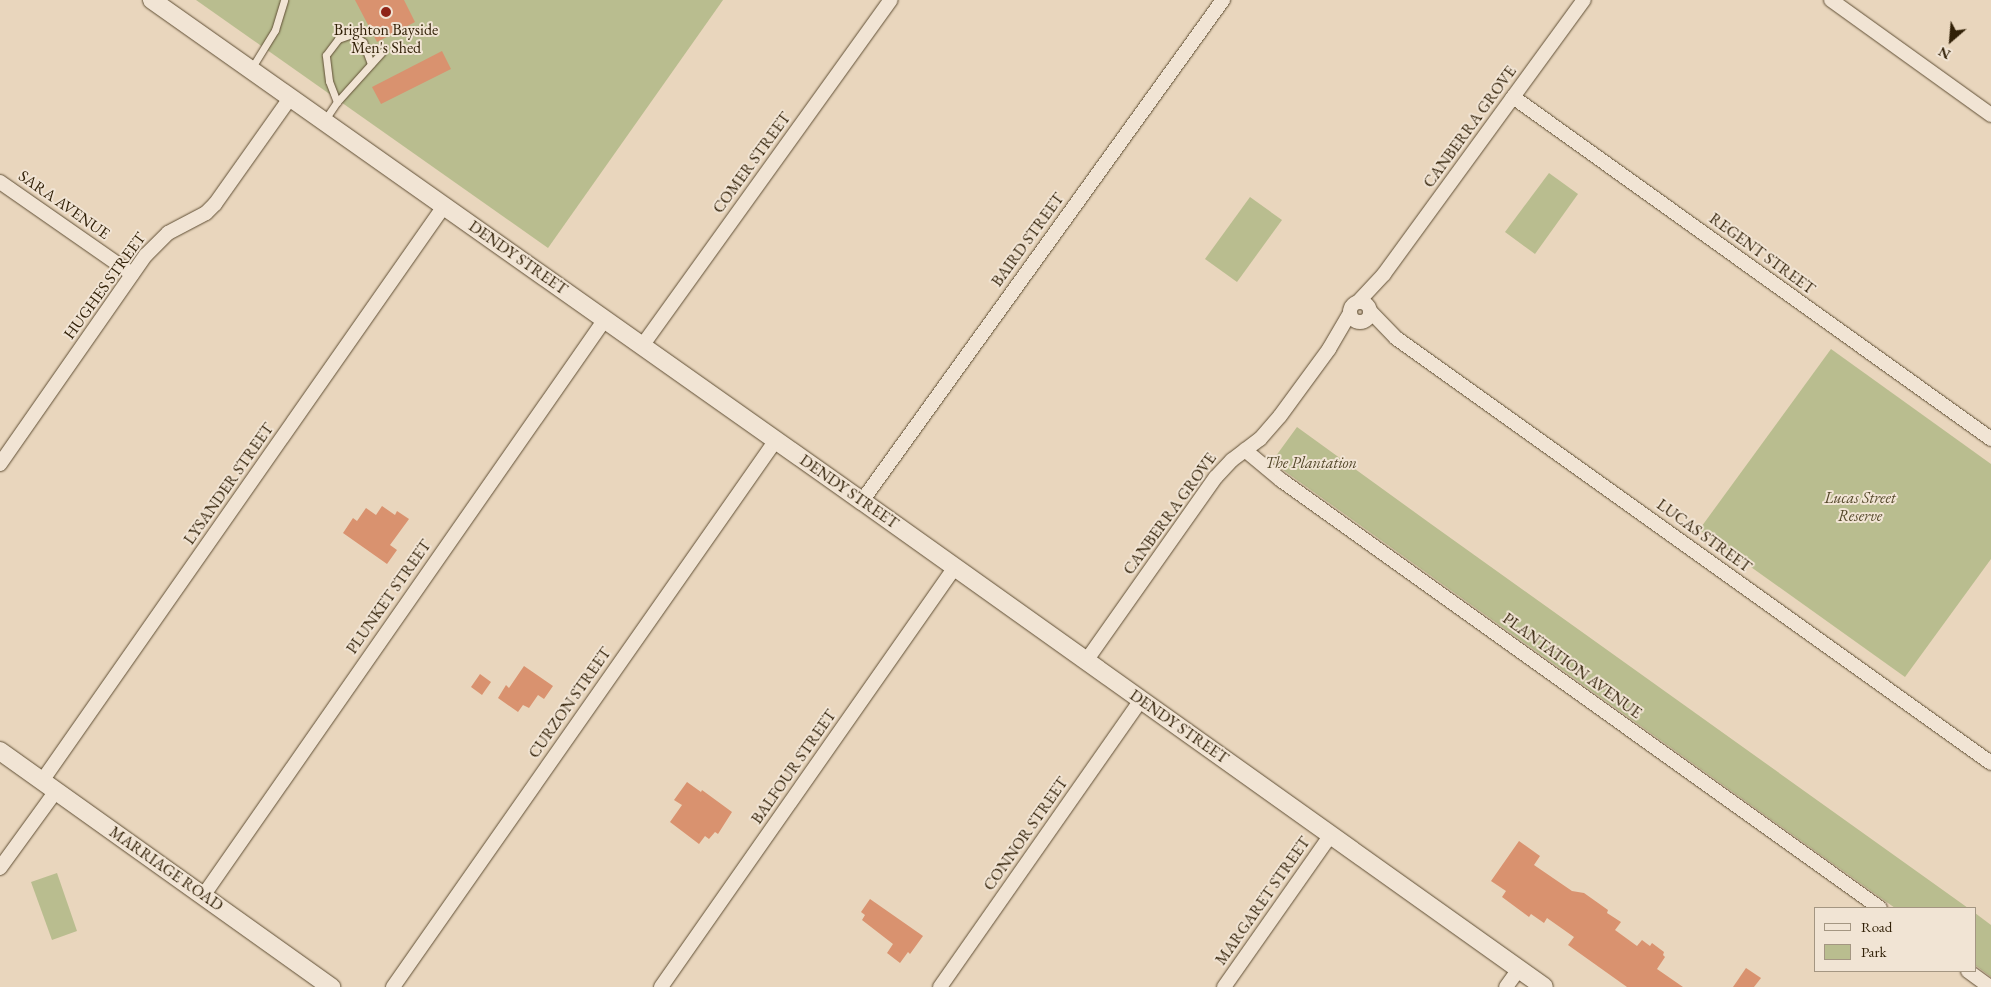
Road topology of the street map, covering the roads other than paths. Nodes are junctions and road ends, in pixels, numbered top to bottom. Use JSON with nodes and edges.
{"nodes":[{"id":1,"x":152,"y":0,"type":"edge"},
{"id":2,"x":284,"y":0,"type":"edge"},
{"id":3,"x":891,"y":0,"type":"edge"},
{"id":4,"x":1223,"y":0,"type":"edge"},
{"id":5,"x":1584,"y":0,"type":"edge"},
{"id":6,"x":1831,"y":0,"type":"edge"},
{"id":7,"x":382,"y":52,"type":"dead end"},
{"id":8,"x":371,"y":64,"type":"junction"},
{"id":9,"x":251,"y":70,"type":"junction"},
{"id":10,"x":1513,"y":97,"type":"junction"},
{"id":11,"x":290,"y":98,"type":"junction"},
{"id":12,"x":337,"y":102,"type":"junction"},
{"id":13,"x":1991,"y":115,"type":"edge"},
{"id":14,"x":324,"y":121,"type":"junction"},
{"id":15,"x":0,"y":182,"type":"edge"},
{"id":16,"x":444,"y":206,"type":"junction"},
{"id":17,"x":132,"y":274,"type":"junction"},
{"id":18,"x":1361,"y":313,"type":"junction"},
{"id":19,"x":605,"y":319,"type":"junction"},
{"id":20,"x":642,"y":346,"type":"junction"},
{"id":21,"x":776,"y":440,"type":"junction"},
{"id":22,"x":1991,"y":440,"type":"edge"},
{"id":23,"x":1245,"y":450,"type":"junction"},
{"id":24,"x":0,"y":464,"type":"edge"},
{"id":25,"x":862,"y":501,"type":"junction"},
{"id":26,"x":955,"y":567,"type":"junction"},
{"id":27,"x":1086,"y":661,"type":"junction"},
{"id":28,"x":1141,"y":700,"type":"junction"},
{"id":29,"x":0,"y":752,"type":"edge"},
{"id":30,"x":1991,"y":763,"type":"edge"},
{"id":31,"x":49,"y":786,"type":"junction"},
{"id":32,"x":1331,"y":836,"type":"junction"},
{"id":33,"x":0,"y":868,"type":"edge"},
{"id":34,"x":202,"y":896,"type":"junction"},
{"id":35,"x":1879,"y":907,"type":"edge"},
{"id":36,"x":1519,"y":970,"type":"junction"},
{"id":37,"x":1969,"y":972,"type":"edge"},
{"id":38,"x":329,"y":986,"type":"edge"},
{"id":39,"x":393,"y":987,"type":"edge"},
{"id":40,"x":662,"y":987,"type":"edge"},
{"id":41,"x":940,"y":987,"type":"edge"},
{"id":42,"x":1224,"y":987,"type":"edge"},
{"id":43,"x":1506,"y":987,"type":"edge"},
{"id":44,"x":1544,"y":987,"type":"edge"},
{"id":45,"x":1990,"y":987,"type":"edge"}],
"edges":[{"from":1,"to":9,"type":"street","name":"DENDY STREET"},
{"from":2,"to":9,"type":"lane"},
{"from":3,"to":20,"type":"street","name":"COMER STREET"},
{"from":4,"to":25,"type":"street","name":"BAIRD STREET"},
{"from":5,"to":10,"type":"street","name":"CANBERRA GROVE"},
{"from":6,"to":13,"type":"street"},
{"from":7,"to":8,"type":"lane"},
{"from":8,"to":12,"type":"lane"},
{"from":8,"to":12,"type":"lane"},
{"from":9,"to":11,"type":"street","name":"DENDY STREET"},
{"from":10,"to":18,"type":"street","name":"CANBERRA GROVE"},
{"from":10,"to":22,"type":"street","name":"REGENT STREET"},
{"from":11,"to":14,"type":"street","name":"DENDY STREET"},
{"from":11,"to":17,"type":"street","name":"HUGHES STREET"},
{"from":12,"to":14,"type":"lane"},
{"from":14,"to":16,"type":"street","name":"DENDY STREET"},
{"from":15,"to":17,"type":"street","name":"SARA AVENUE"},
{"from":16,"to":19,"type":"street","name":"DENDY STREET"},
{"from":16,"to":31,"type":"street","name":"LYSANDER STREET"},
{"from":17,"to":24,"type":"street","name":"HUGHES STREET"},
{"from":18,"to":23,"type":"street","name":"CANBERRA GROVE"},
{"from":18,"to":30,"type":"street","name":"LUCAS STREET"},
{"from":19,"to":20,"type":"street","name":"DENDY STREET"},
{"from":19,"to":34,"type":"street","name":"PLUNKET STREET"},
{"from":20,"to":21,"type":"street","name":"DENDY STREET"},
{"from":21,"to":25,"type":"street","name":"DENDY STREET"},
{"from":21,"to":39,"type":"street","name":"CURZON STREET"},
{"from":23,"to":27,"type":"street","name":"CANBERRA GROVE"},
{"from":23,"to":35,"type":"street","name":"PLANTATION AVENUE"},
{"from":25,"to":26,"type":"street","name":"DENDY STREET"},
{"from":26,"to":27,"type":"street","name":"DENDY STREET"},
{"from":26,"to":40,"type":"street","name":"BALFOUR STREET"},
{"from":27,"to":28,"type":"street","name":"DENDY STREET"},
{"from":28,"to":32,"type":"street","name":"DENDY STREET"},
{"from":28,"to":41,"type":"street","name":"CONNOR STREET"},
{"from":29,"to":31,"type":"street","name":"MARRIAGE ROAD"},
{"from":31,"to":33,"type":"street","name":"LYSANDER STREET"},
{"from":31,"to":34,"type":"street","name":"MARRIAGE ROAD"},
{"from":32,"to":36,"type":"street","name":"DENDY STREET"},
{"from":32,"to":42,"type":"street","name":"MARGARET STREET"},
{"from":34,"to":38,"type":"street","name":"MARRIAGE ROAD"},
{"from":36,"to":43,"type":"street"},
{"from":36,"to":44,"type":"street","name":"DENDY STREET"},
{"from":37,"to":45,"type":"street"}]}
